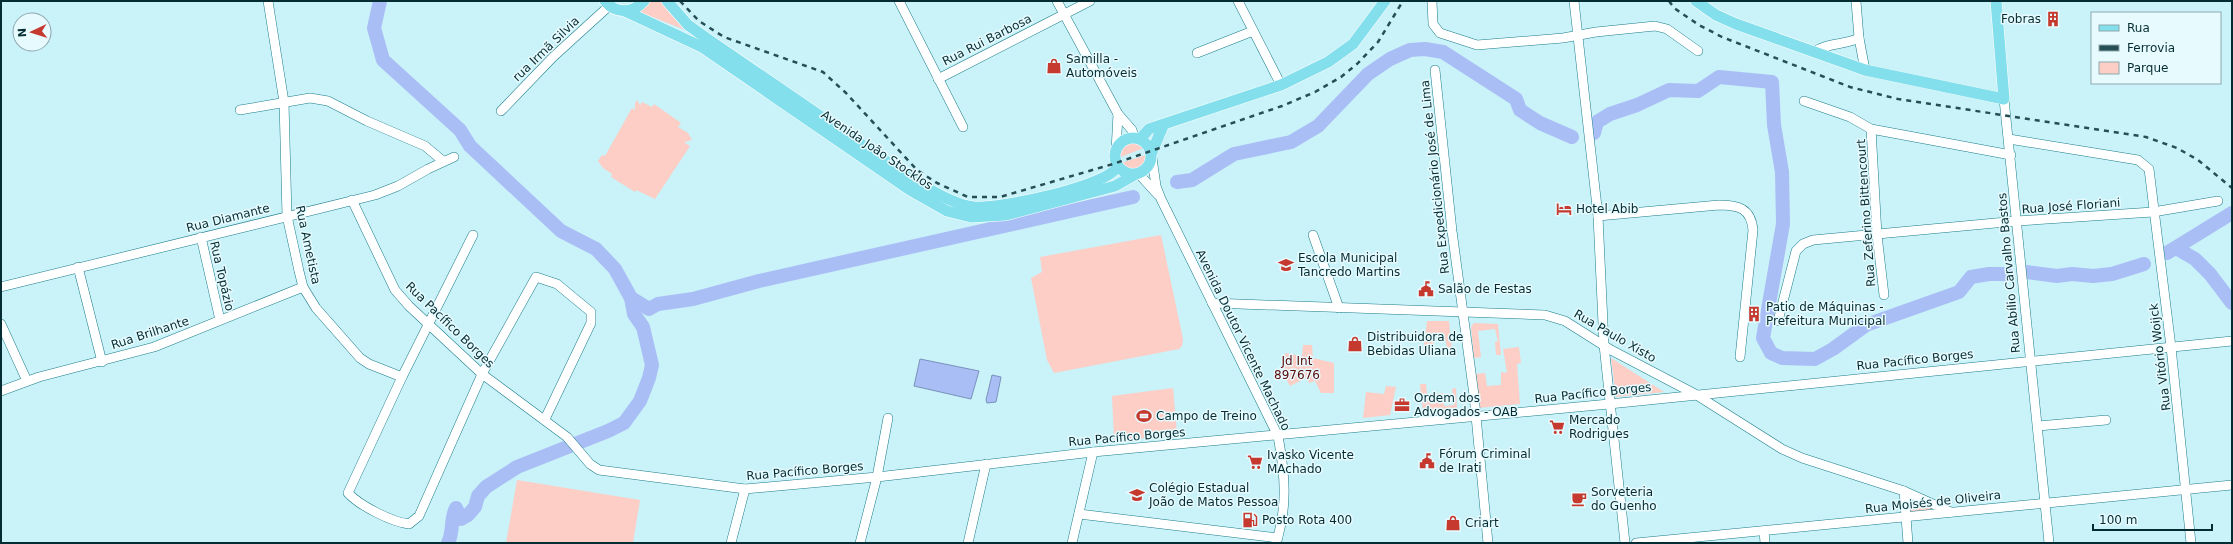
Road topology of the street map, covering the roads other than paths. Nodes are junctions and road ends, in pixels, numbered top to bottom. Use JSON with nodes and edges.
{"nodes":[{"id":1,"x":268,"y":1,"type":"edge"},
{"id":2,"x":644,"y":1,"type":"edge"},
{"id":3,"x":667,"y":1,"type":"edge"},
{"id":4,"x":899,"y":1,"type":"edge"},
{"id":5,"x":1057,"y":1,"type":"edge"},
{"id":6,"x":1090,"y":1,"type":"edge"},
{"id":7,"x":1238,"y":1,"type":"edge"},
{"id":8,"x":1385,"y":1,"type":"edge"},
{"id":9,"x":1432,"y":1,"type":"edge"},
{"id":10,"x":1574,"y":1,"type":"edge"},
{"id":11,"x":1696,"y":1,"type":"edge"},
{"id":12,"x":1856,"y":1,"type":"edge"},
{"id":13,"x":1996,"y":1,"type":"edge"},
{"id":14,"x":607,"y":4,"type":"edge"},
{"id":15,"x":624,"y":11,"type":"junction"},
{"id":16,"x":1064,"y":15,"type":"junction"},
{"id":17,"x":1253,"y":31,"type":"junction"},
{"id":18,"x":1579,"y":35,"type":"junction"},
{"id":19,"x":1859,"y":38,"type":"junction"},
{"id":20,"x":1698,"y":51,"type":"dead end"},
{"id":21,"x":1814,"y":52,"type":"junction"},
{"id":22,"x":1197,"y":53,"type":"dead end"},
{"id":23,"x":1435,"y":70,"type":"dead end"},
{"id":24,"x":1865,"y":70,"type":"junction"},
{"id":25,"x":938,"y":79,"type":"junction"},
{"id":26,"x":1281,"y":85,"type":"junction"},
{"id":27,"x":2004,"y":99,"type":"junction"},
{"id":28,"x":1804,"y":101,"type":"dead end"},
{"id":29,"x":284,"y":102,"type":"junction"},
{"id":30,"x":240,"y":110,"type":"dead end"},
{"id":31,"x":501,"y":111,"type":"dead end"},
{"id":32,"x":1118,"y":114,"type":"junction"},
{"id":33,"x":1163,"y":126,"type":"junction"},
{"id":34,"x":962,"y":127,"type":"dead end"},
{"id":35,"x":1871,"y":129,"type":"junction"},
{"id":36,"x":1137,"y":138,"type":"junction"},
{"id":37,"x":2009,"y":139,"type":"junction"},
{"id":38,"x":1116,"y":151,"type":"junction"},
{"id":39,"x":1152,"y":155,"type":"junction"},
{"id":40,"x":2011,"y":155,"type":"junction"},
{"id":41,"x":454,"y":157,"type":"dead end"},
{"id":42,"x":443,"y":161,"type":"junction"},
{"id":43,"x":1118,"y":166,"type":"junction"},
{"id":44,"x":1138,"y":174,"type":"junction"},
{"id":45,"x":1161,"y":199,"type":"junction"},
{"id":46,"x":352,"y":200,"type":"junction"},
{"id":47,"x":2218,"y":202,"type":"dead end"},
{"id":48,"x":2153,"y":212,"type":"junction"},
{"id":49,"x":287,"y":216,"type":"junction"},
{"id":50,"x":1598,"y":216,"type":"junction"},
{"id":51,"x":2017,"y":221,"type":"junction"},
{"id":52,"x":1313,"y":234,"type":"dead end"},
{"id":53,"x":473,"y":235,"type":"dead end"},
{"id":54,"x":1878,"y":235,"type":"junction"},
{"id":55,"x":201,"y":237,"type":"junction"},
{"id":56,"x":78,"y":267,"type":"junction"},
{"id":57,"x":1,"y":287,"type":"edge"},
{"id":58,"x":303,"y":287,"type":"junction"},
{"id":59,"x":1884,"y":295,"type":"dead end"},
{"id":60,"x":1212,"y":303,"type":"junction"},
{"id":61,"x":1339,"y":308,"type":"junction"},
{"id":62,"x":1463,"y":313,"type":"junction"},
{"id":63,"x":220,"y":320,"type":"junction"},
{"id":64,"x":1778,"y":321,"type":"dead end"},
{"id":65,"x":1,"y":324,"type":"edge"},
{"id":66,"x":428,"y":324,"type":"junction"},
{"id":67,"x":2232,"y":341,"type":"edge"},
{"id":68,"x":1604,"y":345,"type":"junction"},
{"id":69,"x":2171,"y":347,"type":"junction"},
{"id":70,"x":1740,"y":357,"type":"dead end"},
{"id":71,"x":2030,"y":360,"type":"junction"},
{"id":72,"x":102,"y":362,"type":"junction"},
{"id":73,"x":482,"y":374,"type":"junction"},
{"id":74,"x":402,"y":377,"type":"junction"},
{"id":75,"x":27,"y":381,"type":"junction"},
{"id":76,"x":1,"y":391,"type":"edge"},
{"id":77,"x":1695,"y":394,"type":"junction"},
{"id":78,"x":1609,"y":404,"type":"junction"},
{"id":79,"x":1476,"y":417,"type":"junction"},
{"id":80,"x":888,"y":418,"type":"dead end"},
{"id":81,"x":545,"y":419,"type":"junction"},
{"id":82,"x":2106,"y":420,"type":"dead end"},
{"id":83,"x":2038,"y":426,"type":"junction"},
{"id":84,"x":1278,"y":436,"type":"junction"},
{"id":85,"x":1093,"y":452,"type":"junction"},
{"id":86,"x":986,"y":464,"type":"junction"},
{"id":87,"x":877,"y":477,"type":"junction"},
{"id":88,"x":2232,"y":485,"type":"edge"},
{"id":89,"x":745,"y":489,"type":"junction"},
{"id":90,"x":2186,"y":490,"type":"junction"},
{"id":91,"x":1904,"y":491,"type":"junction"},
{"id":92,"x":2046,"y":504,"type":"junction"},
{"id":93,"x":1951,"y":512,"type":"junction"},
{"id":94,"x":1079,"y":514,"type":"junction"},
{"id":95,"x":1906,"y":518,"type":"junction"},
{"id":96,"x":1764,"y":531,"type":"junction"},
{"id":97,"x":1277,"y":540,"type":"edge"},
{"id":98,"x":731,"y":543,"type":"edge"},
{"id":99,"x":860,"y":543,"type":"edge"},
{"id":100,"x":968,"y":543,"type":"edge"},
{"id":101,"x":1072,"y":543,"type":"edge"},
{"id":102,"x":1488,"y":543,"type":"edge"},
{"id":103,"x":1625,"y":543,"type":"edge"},
{"id":104,"x":1636,"y":543,"type":"edge"},
{"id":105,"x":1765,"y":543,"type":"edge"},
{"id":106,"x":1908,"y":543,"type":"edge"},
{"id":107,"x":2050,"y":543,"type":"edge"},
{"id":108,"x":2191,"y":543,"type":"edge"}],
"edges":[{"from":1,"to":29,"type":"street","name":"Rua Ametista"},
{"from":2,"to":15,"type":"main road"},
{"from":3,"to":43,"type":"main road","name":"Avenida João Stocklos"},
{"from":4,"to":25,"type":"street"},
{"from":5,"to":16,"type":"street"},
{"from":6,"to":16,"type":"street","name":"Rua Rui Barbosa"},
{"from":7,"to":17,"type":"street"},
{"from":8,"to":26,"type":"main road"},
{"from":9,"to":18,"type":"street"},
{"from":10,"to":18,"type":"street"},
{"from":11,"to":21,"type":"main road"},
{"from":12,"to":19,"type":"street"},
{"from":13,"to":27,"type":"main road","name":"Rua Abílio Carvalho Bastos"},
{"from":14,"to":15,"type":"main road","name":"Avenida João Stocklos"},
{"from":14,"to":31,"type":"street","name":"rua Irmã Silvia"},
{"from":15,"to":44,"type":"main road","name":"Avenida João Stocklos"},
{"from":16,"to":25,"type":"street","name":"Rua Rui Barbosa"},
{"from":16,"to":32,"type":"street"},
{"from":17,"to":22,"type":"street"},
{"from":17,"to":26,"type":"street"},
{"from":18,"to":20,"type":"street"},
{"from":18,"to":50,"type":"street"},
{"from":19,"to":21,"type":"street"},
{"from":19,"to":24,"type":"street"},
{"from":21,"to":24,"type":"main road"},
{"from":23,"to":62,"type":"street","name":"Rua Expedicionário José de Lima"},
{"from":24,"to":27,"type":"main road"},
{"from":25,"to":34,"type":"street"},
{"from":26,"to":33,"type":"main road"},
{"from":27,"to":37,"type":"street","name":"Rua Abílio Carvalho Bastos"},
{"from":28,"to":35,"type":"street"},
{"from":29,"to":30,"type":"street"},
{"from":29,"to":42,"type":"street"},
{"from":29,"to":49,"type":"street","name":"Rua Ametista"},
{"from":32,"to":36,"type":"street"},
{"from":32,"to":38,"type":"street"},
{"from":33,"to":36,"type":"main road"},
{"from":33,"to":39,"type":"main road"},
{"from":35,"to":40,"type":"street"},
{"from":35,"to":54,"type":"street","name":"Rua Zeferino Bittencourt"},
{"from":36,"to":38,"type":"main road"},
{"from":36,"to":39,"type":"main road"},
{"from":37,"to":40,"type":"street","name":"Rua Abílio Carvalho Bastos"},
{"from":37,"to":48,"type":"street","name":"Rua Vitório Woijck"},
{"from":38,"to":43,"type":"main road"},
{"from":39,"to":44,"type":"main road"},
{"from":39,"to":45,"type":"street","name":"Avenida Doutor Vicente Machado"},
{"from":40,"to":51,"type":"street","name":"Rua Abílio Carvalho Bastos"},
{"from":41,"to":42,"type":"street","name":"Rua Diamante"},
{"from":42,"to":46,"type":"street","name":"Rua Diamante"},
{"from":43,"to":44,"type":"main road"},
{"from":44,"to":45,"type":"street","name":"Avenida Doutor Vicente Machado"},
{"from":45,"to":60,"type":"street","name":"Avenida Doutor Vicente Machado"},
{"from":46,"to":49,"type":"street","name":"Rua Diamante"},
{"from":46,"to":66,"type":"street","name":"Rua Pacífico Borges"},
{"from":47,"to":48,"type":"street","name":"Rua José Floriani"},
{"from":48,"to":51,"type":"street","name":"Rua José Floriani"},
{"from":48,"to":69,"type":"street","name":"Rua Vitório Woijck"},
{"from":49,"to":55,"type":"street","name":"Rua Diamante"},
{"from":49,"to":58,"type":"street","name":"Rua Ametista"},
{"from":50,"to":68,"type":"street"},
{"from":50,"to":70,"type":"street"},
{"from":51,"to":54,"type":"street","name":"Rua José Floriani"},
{"from":51,"to":71,"type":"street","name":"Rua Abílio Carvalho Bastos"},
{"from":52,"to":61,"type":"street"},
{"from":53,"to":66,"type":"street"},
{"from":54,"to":59,"type":"street","name":"Rua Zeferino Bittencourt"},
{"from":54,"to":64,"type":"street","name":"Rua José Floriani"},
{"from":55,"to":56,"type":"street","name":"Rua Diamante"},
{"from":55,"to":63,"type":"street","name":"Rua Topázio"},
{"from":56,"to":57,"type":"street","name":"Rua Diamante"},
{"from":56,"to":72,"type":"street"},
{"from":58,"to":63,"type":"street","name":"Rua Brilhante"},
{"from":58,"to":74,"type":"street","name":"Rua Ametista"},
{"from":60,"to":61,"type":"street","name":"Rua Paulo Xisto"},
{"from":60,"to":84,"type":"street","name":"Avenida Doutor Vicente Machado"},
{"from":61,"to":62,"type":"street","name":"Rua Paulo Xisto"},
{"from":62,"to":68,"type":"street","name":"Rua Paulo Xisto"},
{"from":62,"to":79,"type":"street","name":"Rua Expedicionário José de Lima"},
{"from":63,"to":72,"type":"street","name":"Rua Brilhante"},
{"from":65,"to":75,"type":"street"},
{"from":66,"to":73,"type":"street","name":"Rua Pacífico Borges"},
{"from":66,"to":74,"type":"street"},
{"from":67,"to":69,"type":"street","name":"Rua Pacífico Borges"},
{"from":68,"to":77,"type":"street","name":"Rua Paulo Xisto"},
{"from":68,"to":78,"type":"street"},
{"from":69,"to":71,"type":"street","name":"Rua Pacífico Borges"},
{"from":69,"to":90,"type":"street","name":"Rua Vitório Woijck"},
{"from":71,"to":77,"type":"street","name":"Rua Pacífico Borges"},
{"from":71,"to":83,"type":"street","name":"Rua Abílio Carvalho Bastos"},
{"from":72,"to":75,"type":"street","name":"Rua Brilhante"},
{"from":73,"to":74,"type":"street"},
{"from":73,"to":81,"type":"street","name":"Rua Pacífico Borges"},
{"from":73,"to":81,"type":"street"},
{"from":75,"to":76,"type":"street","name":"Rua Brilhante"},
{"from":77,"to":78,"type":"street","name":"Rua Pacífico Borges"},
{"from":77,"to":91,"type":"street","name":"Rua Paulo Xisto"},
{"from":78,"to":79,"type":"street","name":"Rua Pacífico Borges"},
{"from":78,"to":103,"type":"street"},
{"from":79,"to":84,"type":"street","name":"Rua Pacífico Borges"},
{"from":79,"to":102,"type":"street","name":"Rua Expedicionário José de Lima"},
{"from":80,"to":87,"type":"street"},
{"from":81,"to":89,"type":"street","name":"Rua Pacífico Borges"},
{"from":82,"to":83,"type":"street"},
{"from":83,"to":92,"type":"street","name":"Rua Abílio Carvalho Bastos"},
{"from":84,"to":85,"type":"street","name":"Rua Pacífico Borges"},
{"from":84,"to":97,"type":"street","name":"Avenida Doutor Vicente Machado"},
{"from":85,"to":86,"type":"street","name":"Rua Pacífico Borges"},
{"from":85,"to":94,"type":"street"},
{"from":86,"to":87,"type":"street","name":"Rua Pacífico Borges"},
{"from":86,"to":100,"type":"street"},
{"from":87,"to":89,"type":"street","name":"Rua Pacífico Borges"},
{"from":87,"to":99,"type":"street"},
{"from":88,"to":90,"type":"street","name":"Rua Moisés de Oliveira"},
{"from":89,"to":98,"type":"street"},
{"from":90,"to":92,"type":"street","name":"Rua Moisés de Oliveira"},
{"from":90,"to":108,"type":"street","name":"Rua Vitório Woijck"},
{"from":91,"to":93,"type":"street","name":"Rua Paulo Xisto"},
{"from":91,"to":95,"type":"street"},
{"from":92,"to":93,"type":"street","name":"Rua Moisés de Oliveira"},
{"from":92,"to":107,"type":"street","name":"Rua Abílio Carvalho Bastos"},
{"from":93,"to":95,"type":"street","name":"Rua Moisés de Oliveira"},
{"from":94,"to":97,"type":"street"},
{"from":94,"to":101,"type":"street"},
{"from":95,"to":96,"type":"street","name":"Rua Moisés de Oliveira"},
{"from":95,"to":106,"type":"street"},
{"from":96,"to":104,"type":"street","name":"Rua Moisés de Oliveira"},
{"from":96,"to":105,"type":"street"}]}
